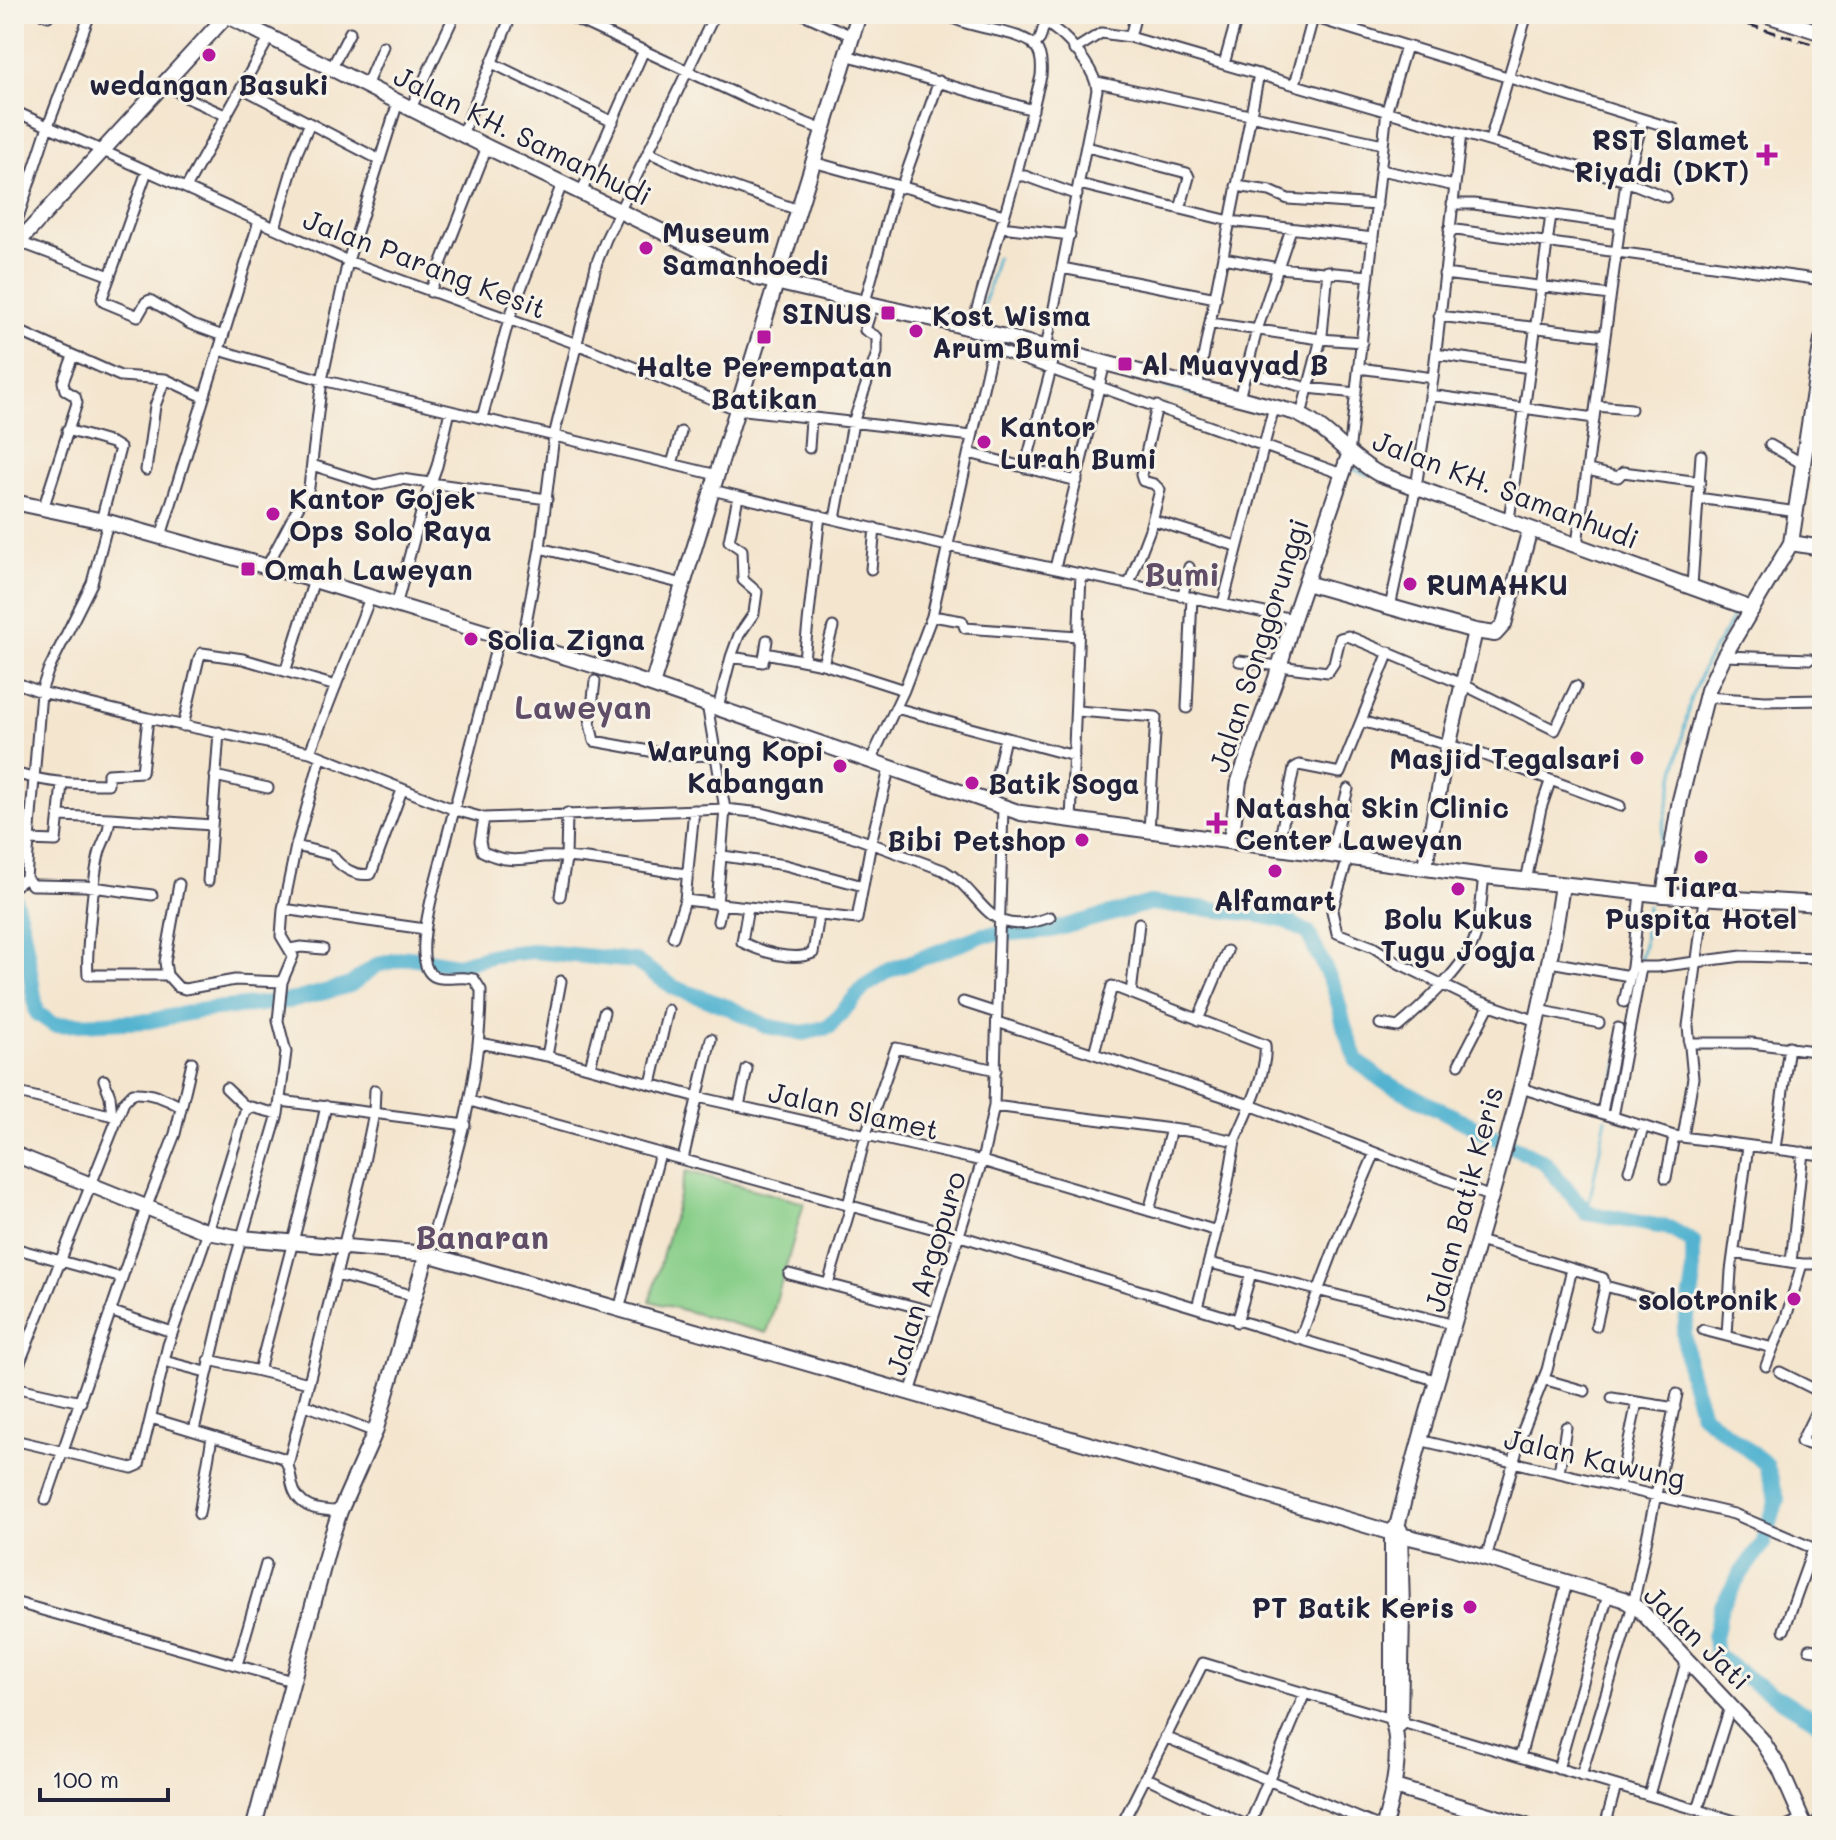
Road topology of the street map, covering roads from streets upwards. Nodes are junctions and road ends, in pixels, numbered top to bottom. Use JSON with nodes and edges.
{"nodes":[{"id":1,"x":90,"y":14,"type":"edge"},
{"id":2,"x":226,"y":14,"type":"edge"},
{"id":3,"x":455,"y":14,"type":"edge"},
{"id":4,"x":512,"y":14,"type":"edge"},
{"id":5,"x":715,"y":14,"type":"edge"},
{"id":6,"x":803,"y":14,"type":"edge"},
{"id":7,"x":859,"y":14,"type":"edge"},
{"id":8,"x":946,"y":14,"type":"edge"},
{"id":9,"x":1136,"y":14,"type":"edge"},
{"id":10,"x":1238,"y":14,"type":"edge"},
{"id":11,"x":1527,"y":14,"type":"edge"},
{"id":12,"x":1764,"y":14,"type":"edge"},
{"id":13,"x":571,"y":15,"type":"edge"},
{"id":14,"x":1310,"y":15,"type":"edge"},
{"id":15,"x":1043,"y":18,"type":"edge"},
{"id":16,"x":350,"y":32,"type":"dead end"},
{"id":17,"x":1822,"y":33,"type":"edge"},
{"id":18,"x":852,"y":36,"type":"junction"},
{"id":19,"x":1130,"y":37,"type":"junction"},
{"id":20,"x":269,"y":38,"type":"junction"},
{"id":21,"x":1037,"y":43,"type":"junction"},
{"id":22,"x":383,"y":46,"type":"dead end"},
{"id":23,"x":1406,"y":46,"type":"junction"},
{"id":24,"x":644,"y":50,"type":"junction"},
{"id":25,"x":1074,"y":50,"type":"junction"},
{"id":26,"x":846,"y":55,"type":"junction"},
{"id":27,"x":492,"y":63,"type":"junction"},
{"id":28,"x":1224,"y":64,"type":"junction"},
{"id":29,"x":331,"y":69,"type":"junction"},
{"id":30,"x":687,"y":71,"type":"junction"},
{"id":31,"x":1259,"y":74,"type":"junction"},
{"id":32,"x":1509,"y":78,"type":"junction"},
{"id":33,"x":939,"y":81,"type":"junction"},
{"id":34,"x":1097,"y":82,"type":"junction"},
{"id":35,"x":165,"y":83,"type":"junction"},
{"id":36,"x":1295,"y":84,"type":"junction"},
{"id":37,"x":366,"y":86,"type":"junction"},
{"id":38,"x":242,"y":88,"type":"junction"},
{"id":39,"x":404,"y":105,"type":"junction"},
{"id":40,"x":1033,"y":110,"type":"junction"},
{"id":41,"x":1387,"y":110,"type":"junction"},
{"id":42,"x":14,"y":111,"type":"edge"},
{"id":43,"x":1251,"y":115,"type":"junction"},
{"id":44,"x":227,"y":116,"type":"junction"},
{"id":45,"x":1643,"y":120,"type":"junction"},
{"id":46,"x":613,"y":122,"type":"junction"},
{"id":47,"x":309,"y":125,"type":"junction"},
{"id":48,"x":48,"y":126,"type":"junction"},
{"id":49,"x":1675,"y":129,"type":"dead end"},
{"id":50,"x":823,"y":130,"type":"junction"},
{"id":51,"x":1461,"y":133,"type":"junction"},
{"id":52,"x":462,"y":134,"type":"junction"},
{"id":53,"x":1490,"y":140,"type":"junction"},
{"id":54,"x":1383,"y":144,"type":"junction"},
{"id":55,"x":487,"y":147,"type":"junction"},
{"id":56,"x":1087,"y":147,"type":"junction"},
{"id":57,"x":102,"y":150,"type":"junction"},
{"id":58,"x":648,"y":152,"type":"junction"},
{"id":59,"x":380,"y":160,"type":"junction"},
{"id":60,"x":813,"y":162,"type":"junction"},
{"id":61,"x":1381,"y":170,"type":"junction"},
{"id":62,"x":147,"y":171,"type":"junction"},
{"id":63,"x":1018,"y":177,"type":"junction"},
{"id":64,"x":1626,"y":181,"type":"junction"},
{"id":65,"x":562,"y":184,"type":"junction"},
{"id":66,"x":1079,"y":184,"type":"junction"},
{"id":67,"x":1236,"y":186,"type":"junction"},
{"id":68,"x":1455,"y":186,"type":"junction"},
{"id":69,"x":899,"y":187,"type":"junction"},
{"id":70,"x":186,"y":188,"type":"junction"},
{"id":71,"x":581,"y":193,"type":"junction"},
{"id":72,"x":1077,"y":195,"type":"junction"},
{"id":73,"x":1666,"y":197,"type":"dead end"},
{"id":74,"x":1452,"y":204,"type":"junction"},
{"id":75,"x":1377,"y":205,"type":"junction"},
{"id":76,"x":1180,"y":209,"type":"junction"},
{"id":77,"x":798,"y":210,"type":"junction"},
{"id":78,"x":619,"y":212,"type":"junction"},
{"id":79,"x":1004,"y":215,"type":"junction"},
{"id":80,"x":1551,"y":215,"type":"junction"},
{"id":81,"x":259,"y":221,"type":"junction"},
{"id":82,"x":1230,"y":221,"type":"junction"},
{"id":83,"x":1620,"y":224,"type":"junction"},
{"id":84,"x":275,"y":228,"type":"junction"},
{"id":85,"x":1004,"y":228,"type":"junction"},
{"id":86,"x":1291,"y":229,"type":"junction"},
{"id":87,"x":1449,"y":229,"type":"junction"},
{"id":88,"x":1070,"y":235,"type":"junction"},
{"id":89,"x":1373,"y":238,"type":"junction"},
{"id":90,"x":16,"y":240,"type":"edge"},
{"id":91,"x":1548,"y":242,"type":"junction"},
{"id":92,"x":1616,"y":252,"type":"junction"},
{"id":93,"x":1223,"y":258,"type":"junction"},
{"id":94,"x":348,"y":261,"type":"junction"},
{"id":95,"x":1062,"y":268,"type":"junction"},
{"id":96,"x":1278,"y":268,"type":"junction"},
{"id":97,"x":1328,"y":271,"type":"junction"},
{"id":98,"x":1444,"y":274,"type":"junction"},
{"id":99,"x":110,"y":276,"type":"junction"},
{"id":100,"x":1369,"y":276,"type":"junction"},
{"id":101,"x":1822,"y":280,"type":"edge"},
{"id":102,"x":776,"y":282,"type":"junction"},
{"id":103,"x":1542,"y":286,"type":"junction"},
{"id":104,"x":430,"y":292,"type":"junction"},
{"id":105,"x":1610,"y":295,"type":"junction"},
{"id":106,"x":1216,"y":298,"type":"junction"},
{"id":107,"x":869,"y":303,"type":"junction"},
{"id":108,"x":1439,"y":316,"type":"junction"},
{"id":109,"x":509,"y":319,"type":"junction"},
{"id":110,"x":1211,"y":323,"type":"junction"},
{"id":111,"x":1537,"y":328,"type":"junction"},
{"id":112,"x":14,"y":329,"type":"edge"},
{"id":113,"x":971,"y":329,"type":"junction"},
{"id":114,"x":1257,"y":330,"type":"junction"},
{"id":115,"x":223,"y":336,"type":"junction"},
{"id":116,"x":1605,"y":336,"type":"junction"},
{"id":117,"x":1320,"y":339,"type":"junction"},
{"id":118,"x":1822,"y":339,"type":"edge"},
{"id":119,"x":994,"y":342,"type":"junction"},
{"id":120,"x":1362,"y":342,"type":"junction"},
{"id":121,"x":577,"y":344,"type":"junction"},
{"id":122,"x":1051,"y":349,"type":"junction"},
{"id":123,"x":219,"y":350,"type":"junction"},
{"id":124,"x":1436,"y":354,"type":"junction"},
{"id":125,"x":73,"y":356,"type":"junction"},
{"id":126,"x":1052,"y":368,"type":"junction"},
{"id":127,"x":1359,"y":368,"type":"junction"},
{"id":128,"x":1530,"y":368,"type":"junction"},
{"id":129,"x":1246,"y":371,"type":"junction"},
{"id":130,"x":1103,"y":372,"type":"junction"},
{"id":131,"x":1433,"y":378,"type":"junction"},
{"id":132,"x":165,"y":379,"type":"junction"},
{"id":133,"x":322,"y":380,"type":"junction"},
{"id":134,"x":1197,"y":388,"type":"junction"},
{"id":135,"x":1308,"y":388,"type":"junction"},
{"id":136,"x":1356,"y":393,"type":"junction"},
{"id":137,"x":1430,"y":395,"type":"junction"},
{"id":138,"x":204,"y":397,"type":"junction"},
{"id":139,"x":1239,"y":398,"type":"junction"},
{"id":140,"x":1817,"y":399,"type":"edge"},
{"id":141,"x":1157,"y":406,"type":"junction"},
{"id":142,"x":1596,"y":406,"type":"junction"},
{"id":143,"x":1274,"y":407,"type":"junction"},
{"id":144,"x":736,"y":409,"type":"junction"},
{"id":145,"x":1631,"y":409,"type":"dead end"},
{"id":146,"x":1525,"y":410,"type":"junction"},
{"id":147,"x":450,"y":411,"type":"junction"},
{"id":148,"x":1301,"y":415,"type":"junction"},
{"id":149,"x":482,"y":418,"type":"junction"},
{"id":150,"x":1594,"y":418,"type":"junction"},
{"id":151,"x":811,"y":419,"type":"junction"},
{"id":152,"x":853,"y":423,"type":"junction"},
{"id":153,"x":67,"y":430,"type":"junction"},
{"id":154,"x":681,"y":432,"type":"dead end"},
{"id":155,"x":554,"y":436,"type":"junction"},
{"id":156,"x":972,"y":436,"type":"junction"},
{"id":157,"x":1770,"y":445,"type":"dead end"},
{"id":158,"x":1263,"y":446,"type":"junction"},
{"id":159,"x":809,"y":448,"type":"dead end"},
{"id":160,"x":969,"y":453,"type":"junction"},
{"id":161,"x":1701,"y":455,"type":"dead end"},
{"id":162,"x":672,"y":464,"type":"junction"},
{"id":163,"x":1803,"y":464,"type":"junction"},
{"id":164,"x":312,"y":465,"type":"junction"},
{"id":165,"x":1345,"y":465,"type":"junction"},
{"id":166,"x":1025,"y":468,"type":"junction"},
{"id":167,"x":146,"y":470,"type":"dead end"},
{"id":168,"x":1588,"y":470,"type":"junction"},
{"id":169,"x":1077,"y":481,"type":"junction"},
{"id":170,"x":1700,"y":482,"type":"junction"},
{"id":171,"x":431,"y":483,"type":"junction"},
{"id":172,"x":715,"y":483,"type":"junction"},
{"id":173,"x":1415,"y":491,"type":"junction"},
{"id":174,"x":738,"y":497,"type":"junction"},
{"id":175,"x":1698,"y":498,"type":"junction"},
{"id":176,"x":547,"y":499,"type":"junction"},
{"id":177,"x":14,"y":502,"type":"edge"},
{"id":178,"x":43,"y":509,"type":"junction"},
{"id":179,"x":1797,"y":512,"type":"junction"},
{"id":180,"x":820,"y":515,"type":"junction"},
{"id":181,"x":835,"y":519,"type":"junction"},
{"id":182,"x":1153,"y":520,"type":"junction"},
{"id":183,"x":1509,"y":520,"type":"junction"},
{"id":184,"x":105,"y":522,"type":"junction"},
{"id":185,"x":875,"y":528,"type":"junction"},
{"id":186,"x":161,"y":536,"type":"junction"},
{"id":187,"x":1528,"y":536,"type":"junction"},
{"id":188,"x":1791,"y":543,"type":"junction"},
{"id":189,"x":1577,"y":544,"type":"junction"},
{"id":190,"x":947,"y":546,"type":"junction"},
{"id":191,"x":1236,"y":546,"type":"junction"},
{"id":192,"x":540,"y":548,"type":"junction"},
{"id":193,"x":1822,"y":548,"type":"edge"},
{"id":194,"x":267,"y":566,"type":"junction"},
{"id":195,"x":1189,"y":567,"type":"dead end"},
{"id":196,"x":1055,"y":568,"type":"junction"},
{"id":197,"x":871,"y":569,"type":"dead end"},
{"id":198,"x":1081,"y":574,"type":"junction"},
{"id":199,"x":314,"y":580,"type":"junction"},
{"id":200,"x":1306,"y":583,"type":"junction"},
{"id":201,"x":683,"y":584,"type":"junction"},
{"id":202,"x":1129,"y":584,"type":"junction"},
{"id":203,"x":1692,"y":586,"type":"junction"},
{"id":204,"x":1188,"y":596,"type":"junction"},
{"id":205,"x":370,"y":598,"type":"junction"},
{"id":206,"x":1223,"y":603,"type":"junction"},
{"id":207,"x":396,"y":606,"type":"junction"},
{"id":208,"x":1390,"y":607,"type":"junction"},
{"id":209,"x":1752,"y":609,"type":"junction"},
{"id":210,"x":932,"y":616,"type":"junction"},
{"id":211,"x":1293,"y":619,"type":"junction"},
{"id":212,"x":833,"y":627,"type":"dead end"},
{"id":213,"x":1475,"y":631,"type":"junction"},
{"id":214,"x":1078,"y":636,"type":"junction"},
{"id":215,"x":499,"y":637,"type":"junction"},
{"id":216,"x":767,"y":640,"type":"dead end"},
{"id":217,"x":522,"y":644,"type":"junction"},
{"id":218,"x":1389,"y":652,"type":"junction"},
{"id":219,"x":765,"y":653,"type":"junction"},
{"id":220,"x":1724,"y":656,"type":"junction"},
{"id":221,"x":731,"y":657,"type":"junction"},
{"id":222,"x":804,"y":659,"type":"junction"},
{"id":223,"x":1810,"y":659,"type":"dead end"},
{"id":224,"x":1239,"y":661,"type":"dead end"},
{"id":225,"x":823,"y":664,"type":"junction"},
{"id":226,"x":1279,"y":666,"type":"junction"},
{"id":227,"x":286,"y":669,"type":"junction"},
{"id":228,"x":595,"y":681,"type":"dead end"},
{"id":229,"x":14,"y":682,"type":"edge"},
{"id":230,"x":1462,"y":684,"type":"junction"},
{"id":231,"x":652,"y":685,"type":"junction"},
{"id":232,"x":336,"y":686,"type":"junction"},
{"id":233,"x":1576,"y":686,"type":"dead end"},
{"id":234,"x":904,"y":690,"type":"junction"},
{"id":235,"x":41,"y":692,"type":"junction"},
{"id":236,"x":1705,"y":697,"type":"junction"},
{"id":237,"x":1822,"y":700,"type":"edge"},
{"id":238,"x":712,"y":706,"type":"junction"},
{"id":239,"x":896,"y":708,"type":"junction"},
{"id":240,"x":1187,"y":708,"type":"dead end"},
{"id":241,"x":1077,"y":711,"type":"junction"},
{"id":242,"x":148,"y":718,"type":"junction"},
{"id":243,"x":1361,"y":721,"type":"junction"},
{"id":244,"x":183,"y":726,"type":"junction"},
{"id":245,"x":219,"y":732,"type":"junction"},
{"id":246,"x":1005,"y":738,"type":"junction"},
{"id":247,"x":1449,"y":747,"type":"junction"},
{"id":248,"x":310,"y":752,"type":"junction"},
{"id":249,"x":716,"y":755,"type":"junction"},
{"id":250,"x":1074,"y":756,"type":"junction"},
{"id":251,"x":321,"y":757,"type":"junction"},
{"id":252,"x":870,"y":762,"type":"junction"},
{"id":253,"x":889,"y":769,"type":"junction"},
{"id":254,"x":14,"y":773,"type":"edge"},
{"id":255,"x":215,"y":776,"type":"junction"},
{"id":256,"x":33,"y":779,"type":"junction"},
{"id":257,"x":1550,"y":782,"type":"junction"},
{"id":258,"x":62,"y":784,"type":"junction"},
{"id":259,"x":268,"y":788,"type":"dead end"},
{"id":260,"x":1348,"y":789,"type":"dead end"},
{"id":261,"x":402,"y":790,"type":"junction"},
{"id":262,"x":997,"y":806,"type":"junction"},
{"id":263,"x":1620,"y":806,"type":"dead end"},
{"id":264,"x":725,"y":809,"type":"junction"},
{"id":265,"x":455,"y":810,"type":"junction"},
{"id":266,"x":694,"y":810,"type":"junction"},
{"id":267,"x":567,"y":813,"type":"junction"},
{"id":268,"x":59,"y":816,"type":"junction"},
{"id":269,"x":110,"y":818,"type":"junction"},
{"id":270,"x":484,"y":818,"type":"junction"},
{"id":271,"x":1071,"y":821,"type":"junction"},
{"id":272,"x":212,"y":825,"type":"junction"},
{"id":273,"x":1149,"y":831,"type":"junction"},
{"id":274,"x":28,"y":840,"type":"junction"},
{"id":275,"x":1231,"y":841,"type":"junction"},
{"id":276,"x":871,"y":843,"type":"junction"},
{"id":277,"x":296,"y":846,"type":"junction"},
{"id":278,"x":1278,"y":848,"type":"junction"},
{"id":279,"x":1330,"y":855,"type":"junction"},
{"id":280,"x":723,"y":856,"type":"junction"},
{"id":281,"x":1348,"y":858,"type":"junction"},
{"id":282,"x":566,"y":859,"type":"junction"},
{"id":283,"x":1425,"y":866,"type":"junction"},
{"id":284,"x":688,"y":874,"type":"junction"},
{"id":285,"x":1484,"y":876,"type":"junction"},
{"id":286,"x":21,"y":881,"type":"edge"},
{"id":287,"x":208,"y":881,"type":"dead end"},
{"id":288,"x":1526,"y":881,"type":"junction"},
{"id":289,"x":179,"y":884,"type":"dead end"},
{"id":290,"x":1562,"y":885,"type":"junction"},
{"id":291,"x":863,"y":886,"type":"junction"},
{"id":292,"x":95,"y":887,"type":"junction"},
{"id":293,"x":1640,"y":893,"type":"junction"},
{"id":294,"x":152,"y":895,"type":"dead end"},
{"id":295,"x":1664,"y":895,"type":"junction"},
{"id":296,"x":560,"y":896,"type":"dead end"},
{"id":297,"x":1705,"y":899,"type":"junction"},
{"id":298,"x":685,"y":900,"type":"junction"},
{"id":299,"x":720,"y":904,"type":"junction"},
{"id":300,"x":1822,"y":904,"type":"edge"},
{"id":301,"x":748,"y":907,"type":"junction"},
{"id":302,"x":283,"y":909,"type":"junction"},
{"id":303,"x":819,"y":915,"type":"junction"},
{"id":304,"x":1050,"y":917,"type":"dead end"},
{"id":305,"x":718,"y":921,"type":"dead end"},
{"id":306,"x":1139,"y":923,"type":"dead end"},
{"id":307,"x":1000,"y":924,"type":"junction"},
{"id":308,"x":425,"y":934,"type":"junction"},
{"id":309,"x":673,"y":937,"type":"dead end"},
{"id":310,"x":290,"y":949,"type":"junction"},
{"id":311,"x":323,"y":949,"type":"dead end"},
{"id":312,"x":1227,"y":951,"type":"dead end"},
{"id":313,"x":1822,"y":958,"type":"edge"},
{"id":314,"x":1698,"y":961,"type":"junction"},
{"id":315,"x":1550,"y":962,"type":"junction"},
{"id":316,"x":1636,"y":969,"type":"junction"},
{"id":317,"x":167,"y":975,"type":"junction"},
{"id":318,"x":561,"y":981,"type":"dead end"},
{"id":319,"x":282,"y":984,"type":"junction"},
{"id":320,"x":1441,"y":984,"type":"junction"},
{"id":321,"x":1131,"y":994,"type":"junction"},
{"id":322,"x":963,"y":1002,"type":"dead end"},
{"id":323,"x":1624,"y":1002,"type":"dead end"},
{"id":324,"x":1489,"y":1006,"type":"junction"},
{"id":325,"x":668,"y":1010,"type":"dead end"},
{"id":326,"x":604,"y":1012,"type":"dead end"},
{"id":327,"x":1538,"y":1016,"type":"junction"},
{"id":328,"x":997,"y":1018,"type":"junction"},
{"id":329,"x":1198,"y":1020,"type":"junction"},
{"id":330,"x":1599,"y":1023,"type":"dead end"},
{"id":331,"x":1380,"y":1024,"type":"dead end"},
{"id":332,"x":1618,"y":1028,"type":"dead end"},
{"id":333,"x":711,"y":1039,"type":"dead end"},
{"id":334,"x":479,"y":1043,"type":"junction"},
{"id":335,"x":1689,"y":1043,"type":"junction"},
{"id":336,"x":1789,"y":1046,"type":"junction"},
{"id":337,"x":1822,"y":1052,"type":"edge"},
{"id":338,"x":1094,"y":1053,"type":"junction"},
{"id":339,"x":547,"y":1056,"type":"junction"},
{"id":340,"x":192,"y":1062,"type":"dead end"},
{"id":341,"x":1459,"y":1064,"type":"dead end"},
{"id":342,"x":590,"y":1067,"type":"junction"},
{"id":343,"x":747,"y":1069,"type":"dead end"},
{"id":344,"x":996,"y":1070,"type":"junction"},
{"id":345,"x":104,"y":1080,"type":"dead end"},
{"id":346,"x":651,"y":1084,"type":"junction"},
{"id":347,"x":226,"y":1088,"type":"dead end"},
{"id":348,"x":1521,"y":1088,"type":"junction"},
{"id":349,"x":375,"y":1090,"type":"dead end"},
{"id":350,"x":14,"y":1092,"type":"edge"},
{"id":351,"x":698,"y":1097,"type":"junction"},
{"id":352,"x":281,"y":1101,"type":"junction"},
{"id":353,"x":470,"y":1101,"type":"junction"},
{"id":354,"x":1250,"y":1105,"type":"junction"},
{"id":355,"x":326,"y":1106,"type":"junction"},
{"id":356,"x":739,"y":1106,"type":"junction"},
{"id":357,"x":994,"y":1106,"type":"junction"},
{"id":358,"x":181,"y":1107,"type":"junction"},
{"id":359,"x":247,"y":1108,"type":"junction"},
{"id":360,"x":374,"y":1113,"type":"junction"},
{"id":361,"x":278,"y":1114,"type":"junction"},
{"id":362,"x":1608,"y":1115,"type":"junction"},
{"id":363,"x":115,"y":1116,"type":"junction"},
{"id":364,"x":465,"y":1125,"type":"junction"},
{"id":365,"x":1644,"y":1126,"type":"junction"},
{"id":366,"x":1171,"y":1129,"type":"junction"},
{"id":367,"x":866,"y":1134,"type":"junction"},
{"id":368,"x":1679,"y":1137,"type":"junction"},
{"id":369,"x":1235,"y":1141,"type":"junction"},
{"id":370,"x":1748,"y":1146,"type":"junction"},
{"id":371,"x":1775,"y":1149,"type":"junction"},
{"id":372,"x":1803,"y":1152,"type":"junction"},
{"id":373,"x":660,"y":1153,"type":"junction"},
{"id":374,"x":14,"y":1154,"type":"edge"},
{"id":375,"x":1374,"y":1155,"type":"junction"},
{"id":376,"x":1822,"y":1155,"type":"edge"},
{"id":377,"x":683,"y":1159,"type":"junction"},
{"id":378,"x":982,"y":1161,"type":"junction"},
{"id":379,"x":1629,"y":1170,"type":"dead end"},
{"id":380,"x":1666,"y":1178,"type":"dead end"},
{"id":381,"x":90,"y":1186,"type":"junction"},
{"id":382,"x":1491,"y":1197,"type":"junction"},
{"id":383,"x":849,"y":1206,"type":"junction"},
{"id":384,"x":146,"y":1208,"type":"junction"},
{"id":385,"x":1149,"y":1211,"type":"junction"},
{"id":386,"x":1217,"y":1231,"type":"junction"},
{"id":387,"x":208,"y":1232,"type":"junction"},
{"id":388,"x":960,"y":1236,"type":"junction"},
{"id":389,"x":241,"y":1238,"type":"junction"},
{"id":390,"x":1479,"y":1241,"type":"junction"},
{"id":391,"x":293,"y":1242,"type":"junction"},
{"id":392,"x":345,"y":1246,"type":"junction"},
{"id":393,"x":14,"y":1248,"type":"edge"},
{"id":394,"x":1734,"y":1253,"type":"junction"},
{"id":395,"x":427,"y":1254,"type":"junction"},
{"id":396,"x":60,"y":1262,"type":"junction"},
{"id":397,"x":1791,"y":1262,"type":"junction"},
{"id":398,"x":1210,"y":1263,"type":"junction"},
{"id":399,"x":1802,"y":1264,"type":"junction"},
{"id":400,"x":1822,"y":1264,"type":"edge"},
{"id":401,"x":1572,"y":1269,"type":"junction"},
{"id":402,"x":1251,"y":1273,"type":"junction"},
{"id":403,"x":789,"y":1274,"type":"dead end"},
{"id":404,"x":337,"y":1275,"type":"junction"},
{"id":405,"x":122,"y":1278,"type":"junction"},
{"id":406,"x":828,"y":1284,"type":"junction"},
{"id":407,"x":1605,"y":1286,"type":"junction"},
{"id":408,"x":1318,"y":1290,"type":"junction"},
{"id":409,"x":415,"y":1296,"type":"junction"},
{"id":410,"x":1657,"y":1300,"type":"dead end"},
{"id":411,"x":1197,"y":1308,"type":"junction"},
{"id":412,"x":619,"y":1310,"type":"junction"},
{"id":413,"x":110,"y":1311,"type":"junction"},
{"id":414,"x":935,"y":1312,"type":"junction"},
{"id":415,"x":1237,"y":1322,"type":"junction"},
{"id":416,"x":1455,"y":1325,"type":"junction"},
{"id":417,"x":1596,"y":1326,"type":"dead end"},
{"id":418,"x":1703,"y":1330,"type":"dead end"},
{"id":419,"x":172,"y":1332,"type":"junction"},
{"id":420,"x":1727,"y":1335,"type":"junction"},
{"id":421,"x":1300,"y":1339,"type":"junction"},
{"id":422,"x":1773,"y":1348,"type":"junction"},
{"id":423,"x":209,"y":1360,"type":"junction"},
{"id":424,"x":164,"y":1361,"type":"junction"},
{"id":425,"x":1766,"y":1366,"type":"dead end"},
{"id":426,"x":259,"y":1371,"type":"junction"},
{"id":427,"x":206,"y":1372,"type":"junction"},
{"id":428,"x":1780,"y":1372,"type":"dead end"},
{"id":429,"x":14,"y":1377,"type":"edge"},
{"id":430,"x":1543,"y":1379,"type":"junction"},
{"id":431,"x":1438,"y":1381,"type":"junction"},
{"id":432,"x":309,"y":1383,"type":"junction"},
{"id":433,"x":14,"y":1387,"type":"edge"},
{"id":434,"x":1585,"y":1391,"type":"dead end"},
{"id":435,"x":910,"y":1393,"type":"junction"},
{"id":436,"x":1822,"y":1393,"type":"edge"},
{"id":437,"x":1677,"y":1394,"type":"dead end"},
{"id":438,"x":1612,"y":1398,"type":"dead end"},
{"id":439,"x":1822,"y":1399,"type":"edge"},
{"id":440,"x":81,"y":1402,"type":"junction"},
{"id":441,"x":1637,"y":1402,"type":"junction"},
{"id":442,"x":303,"y":1404,"type":"junction"},
{"id":443,"x":1675,"y":1408,"type":"junction"},
{"id":444,"x":151,"y":1418,"type":"junction"},
{"id":445,"x":1566,"y":1427,"type":"dead end"},
{"id":446,"x":194,"y":1430,"type":"junction"},
{"id":447,"x":375,"y":1432,"type":"junction"},
{"id":448,"x":212,"y":1437,"type":"junction"},
{"id":449,"x":14,"y":1440,"type":"edge"},
{"id":450,"x":1419,"y":1440,"type":"junction"},
{"id":451,"x":1822,"y":1448,"type":"edge"},
{"id":452,"x":64,"y":1452,"type":"junction"},
{"id":453,"x":1513,"y":1462,"type":"junction"},
{"id":454,"x":288,"y":1465,"type":"junction"},
{"id":455,"x":1559,"y":1473,"type":"junction"},
{"id":456,"x":1619,"y":1487,"type":"junction"},
{"id":457,"x":1657,"y":1495,"type":"junction"},
{"id":458,"x":46,"y":1500,"type":"dead end"},
{"id":459,"x":340,"y":1511,"type":"junction"},
{"id":460,"x":199,"y":1514,"type":"dead end"},
{"id":461,"x":1398,"y":1531,"type":"junction"},
{"id":462,"x":1430,"y":1542,"type":"junction"},
{"id":463,"x":1817,"y":1550,"type":"edge"},
{"id":464,"x":1486,"y":1558,"type":"junction"},
{"id":465,"x":266,"y":1564,"type":"dead end"},
{"id":466,"x":1402,"y":1564,"type":"junction"},
{"id":467,"x":1567,"y":1583,"type":"junction"},
{"id":468,"x":1608,"y":1595,"type":"junction"},
{"id":469,"x":14,"y":1602,"type":"edge"},
{"id":470,"x":1633,"y":1605,"type":"junction"},
{"id":471,"x":1397,"y":1610,"type":"junction"},
{"id":472,"x":1784,"y":1630,"type":"dead end"},
{"id":473,"x":1809,"y":1649,"type":"dead end"},
{"id":474,"x":1822,"y":1651,"type":"edge"},
{"id":475,"x":1686,"y":1662,"type":"junction"},
{"id":476,"x":237,"y":1665,"type":"junction"},
{"id":477,"x":292,"y":1681,"type":"junction"},
{"id":478,"x":1305,"y":1693,"type":"junction"},
{"id":479,"x":1731,"y":1704,"type":"junction"},
{"id":480,"x":1396,"y":1724,"type":"junction"},
{"id":481,"x":1165,"y":1737,"type":"junction"},
{"id":482,"x":1520,"y":1757,"type":"junction"},
{"id":483,"x":1558,"y":1769,"type":"junction"},
{"id":484,"x":1581,"y":1776,"type":"junction"},
{"id":485,"x":1145,"y":1777,"type":"junction"},
{"id":486,"x":1269,"y":1780,"type":"junction"},
{"id":487,"x":1616,"y":1786,"type":"junction"},
{"id":488,"x":1394,"y":1787,"type":"junction"},
{"id":489,"x":1649,"y":1795,"type":"junction"},
{"id":490,"x":1698,"y":1809,"type":"junction"},
{"id":491,"x":1822,"y":1816,"type":"edge"},
{"id":492,"x":1807,"y":1824,"type":"edge"},
{"id":493,"x":254,"y":1826,"type":"edge"},
{"id":494,"x":780,"y":1826,"type":"edge"},
{"id":495,"x":788,"y":1826,"type":"edge"},
{"id":496,"x":1121,"y":1826,"type":"edge"},
{"id":497,"x":1248,"y":1826,"type":"edge"},
{"id":498,"x":1381,"y":1826,"type":"edge"},
{"id":499,"x":1526,"y":1826,"type":"edge"},
{"id":500,"x":1605,"y":1826,"type":"edge"},
{"id":501,"x":1752,"y":1826,"type":"edge"},
{"id":502,"x":1786,"y":1826,"type":"edge"}],
"edges":[{"from":1,"to":48,"type":"street"},
{"from":2,"to":20,"type":"street","name":"Jalan KH. Samanhudi"},
{"from":2,"to":35,"type":"street"},
{"from":3,"to":39,"type":"street"},
{"from":4,"to":27,"type":"street"},
{"from":5,"to":30,"type":"street"},
{"from":6,"to":18,"type":"street"},
{"from":7,"to":18,"type":"street"},
{"from":8,"to":21,"type":"street"},
{"from":9,"to":19,"type":"street"},
{"from":10,"to":28,"type":"street"},
{"from":11,"to":32,"type":"street"},
{"from":12,"to":17,"type":"street"},
{"from":13,"to":24,"type":"street"},
{"from":14,"to":23,"type":"street"},
{"from":14,"to":36,"type":"street"},
{"from":15,"to":21,"type":"street"},
{"from":15,"to":25,"type":"street"},
{"from":16,"to":29,"type":"street"},
{"from":18,"to":26,"type":"street"},
{"from":19,"to":25,"type":"street"},
{"from":19,"to":28,"type":"street"},
{"from":20,"to":29,"type":"street","name":"Jalan KH. Samanhudi"},
{"from":20,"to":38,"type":"street"},
{"from":21,"to":40,"type":"street"},
{"from":22,"to":37,"type":"street"},
{"from":23,"to":32,"type":"street"},
{"from":23,"to":41,"type":"street"},
{"from":24,"to":30,"type":"street"},
{"from":24,"to":46,"type":"street"},
{"from":25,"to":34,"type":"street"},
{"from":26,"to":33,"type":"street"},
{"from":26,"to":50,"type":"street"},
{"from":27,"to":46,"type":"street"},
{"from":27,"to":52,"type":"street"},
{"from":28,"to":31,"type":"street"},
{"from":29,"to":37,"type":"street","name":"Jalan KH. Samanhudi"},
{"from":30,"to":50,"type":"street"},
{"from":30,"to":58,"type":"street"},
{"from":31,"to":36,"type":"street"},
{"from":31,"to":43,"type":"street"},
{"from":32,"to":45,"type":"street"},
{"from":32,"to":53,"type":"street"},
{"from":33,"to":40,"type":"street"},
{"from":33,"to":69,"type":"street"},
{"from":34,"to":43,"type":"street"},
{"from":34,"to":56,"type":"street"},
{"from":35,"to":44,"type":"street"},
{"from":35,"to":57,"type":"street"},
{"from":36,"to":41,"type":"street"},
{"from":37,"to":39,"type":"street","name":"Jalan KH. Samanhudi"},
{"from":38,"to":44,"type":"street"},
{"from":38,"to":47,"type":"street"},
{"from":39,"to":52,"type":"street","name":"Jalan KH. Samanhudi"},
{"from":39,"to":59,"type":"street"},
{"from":40,"to":63,"type":"street"},
{"from":41,"to":51,"type":"street"},
{"from":41,"to":54,"type":"street"},
{"from":42,"to":48,"type":"street","name":"Jalan Parang Kesit"},
{"from":43,"to":54,"type":"street"},
{"from":43,"to":67,"type":"street"},
{"from":44,"to":70,"type":"street"},
{"from":45,"to":49,"type":"street"},
{"from":45,"to":64,"type":"street"},
{"from":46,"to":71,"type":"street"},
{"from":47,"to":59,"type":"street"},
{"from":47,"to":84,"type":"street"},
{"from":48,"to":57,"type":"street","name":"Jalan Parang Kesit"},
{"from":48,"to":90,"type":"street"},
{"from":50,"to":60,"type":"street"},
{"from":51,"to":53,"type":"street"},
{"from":51,"to":68,"type":"street"},
{"from":52,"to":55,"type":"street","name":"Jalan KH. Samanhudi"},
{"from":53,"to":64,"type":"street"},
{"from":54,"to":61,"type":"street"},
{"from":55,"to":65,"type":"street","name":"Jalan KH. Samanhudi"},
{"from":55,"to":104,"type":"street"},
{"from":56,"to":66,"type":"street"},
{"from":56,"to":76,"type":"street"},
{"from":57,"to":62,"type":"street","name":"Jalan Parang Kesit"},
{"from":57,"to":90,"type":"street"},
{"from":58,"to":77,"type":"street"},
{"from":58,"to":78,"type":"street"},
{"from":59,"to":94,"type":"street"},
{"from":60,"to":69,"type":"street"},
{"from":60,"to":77,"type":"street"},
{"from":61,"to":68,"type":"street"},
{"from":61,"to":75,"type":"street"},
{"from":62,"to":70,"type":"street","name":"Jalan Parang Kesit"},
{"from":62,"to":99,"type":"street"},
{"from":63,"to":72,"type":"street"},
{"from":63,"to":79,"type":"street"},
{"from":64,"to":73,"type":"street"},
{"from":64,"to":83,"type":"street"},
{"from":65,"to":71,"type":"street","name":"Jalan KH. Samanhudi"},
{"from":65,"to":109,"type":"street"},
{"from":66,"to":72,"type":"street"},
{"from":66,"to":76,"type":"street"},
{"from":67,"to":75,"type":"street"},
{"from":67,"to":82,"type":"street"},
{"from":68,"to":74,"type":"street"},
{"from":69,"to":79,"type":"street"},
{"from":69,"to":107,"type":"street"},
{"from":70,"to":81,"type":"street","name":"Jalan Parang Kesit"},
{"from":71,"to":78,"type":"street","name":"Jalan KH. Samanhudi"},
{"from":72,"to":88,"type":"street"},
{"from":74,"to":80,"type":"street"},
{"from":74,"to":87,"type":"street"},
{"from":75,"to":89,"type":"street"},
{"from":76,"to":82,"type":"street"},
{"from":77,"to":102,"type":"street"},
{"from":78,"to":102,"type":"street","name":"Jalan KH. Samanhudi"},
{"from":78,"to":121,"type":"street"},
{"from":79,"to":85,"type":"street"},
{"from":80,"to":83,"type":"street"},
{"from":80,"to":91,"type":"street"},
{"from":81,"to":84,"type":"street","name":"Jalan Parang Kesit"},
{"from":81,"to":115,"type":"street"},
{"from":82,"to":86,"type":"street"},
{"from":82,"to":93,"type":"street"},
{"from":83,"to":92,"type":"street"},
{"from":84,"to":94,"type":"street","name":"Jalan Parang Kesit"},
{"from":85,"to":88,"type":"street"},
{"from":85,"to":113,"type":"street"},
{"from":86,"to":89,"type":"street"},
{"from":86,"to":96,"type":"street"},
{"from":87,"to":91,"type":"street"},
{"from":87,"to":98,"type":"street"},
{"from":88,"to":95,"type":"street"},
{"from":89,"to":100,"type":"street"},
{"from":90,"to":99,"type":"street"},
{"from":91,"to":92,"type":"street"},
{"from":91,"to":103,"type":"street"},
{"from":92,"to":101,"type":"street"},
{"from":92,"to":105,"type":"street"},
{"from":93,"to":96,"type":"street"},
{"from":93,"to":106,"type":"street"},
{"from":94,"to":104,"type":"street","name":"Jalan Parang Kesit"},
{"from":94,"to":133,"type":"street"},
{"from":95,"to":106,"type":"street"},
{"from":95,"to":122,"type":"street"},
{"from":96,"to":97,"type":"street"},
{"from":96,"to":114,"type":"street"},
{"from":97,"to":100,"type":"street"},
{"from":97,"to":117,"type":"street"},
{"from":98,"to":103,"type":"street"},
{"from":98,"to":108,"type":"street"},
{"from":99,"to":115,"type":"street"},
{"from":100,"to":120,"type":"street"},
{"from":102,"to":107,"type":"street","name":"Jalan KH. Samanhudi"},
{"from":102,"to":144,"type":"street"},
{"from":103,"to":105,"type":"street"},
{"from":103,"to":111,"type":"street"},
{"from":104,"to":109,"type":"street","name":"Jalan Parang Kesit"},
{"from":105,"to":116,"type":"street"},
{"from":106,"to":110,"type":"street"},
{"from":107,"to":113,"type":"street","name":"Jalan KH. Samanhudi"},
{"from":107,"to":152,"type":"street"},
{"from":108,"to":111,"type":"street"},
{"from":108,"to":124,"type":"street"},
{"from":109,"to":121,"type":"street","name":"Jalan Parang Kesit"},
{"from":109,"to":149,"type":"street"},
{"from":110,"to":114,"type":"street"},
{"from":110,"to":134,"type":"street"},
{"from":111,"to":116,"type":"street"},
{"from":111,"to":128,"type":"street"},
{"from":112,"to":125,"type":"street"},
{"from":113,"to":119,"type":"street","name":"Jalan KH. Samanhudi"},
{"from":114,"to":117,"type":"street"},
{"from":114,"to":129,"type":"street"},
{"from":115,"to":123,"type":"street"},
{"from":116,"to":142,"type":"street"},
{"from":117,"to":120,"type":"street"},
{"from":117,"to":135,"type":"street"},
{"from":118,"to":140,"type":"street"},
{"from":119,"to":122,"type":"street","name":"Jalan KH. Samanhudi"},
{"from":119,"to":126,"type":"street"},
{"from":119,"to":156,"type":"street"},
{"from":120,"to":127,"type":"street"},
{"from":121,"to":144,"type":"street","name":"Jalan Parang Kesit"},
{"from":121,"to":155,"type":"street"},
{"from":122,"to":126,"type":"street"},
{"from":122,"to":130,"type":"street","name":"Jalan KH. Samanhudi"},
{"from":123,"to":133,"type":"street"},
{"from":123,"to":138,"type":"street"},
{"from":124,"to":128,"type":"street"},
{"from":124,"to":131,"type":"street"},
{"from":125,"to":132,"type":"street"},
{"from":125,"to":153,"type":"street"},
{"from":126,"to":130,"type":"street"},
{"from":126,"to":166,"type":"street"},
{"from":127,"to":131,"type":"street"},
{"from":127,"to":136,"type":"street"},
{"from":128,"to":146,"type":"street"},
{"from":129,"to":135,"type":"street"},
{"from":129,"to":139,"type":"street"},
{"from":130,"to":134,"type":"street","name":"Jalan KH. Samanhudi"},
{"from":130,"to":141,"type":"street"},
{"from":130,"to":169,"type":"street"},
{"from":131,"to":137,"type":"street"},
{"from":132,"to":138,"type":"street"},
{"from":132,"to":167,"type":"street"},
{"from":133,"to":147,"type":"street"},
{"from":133,"to":164,"type":"street"},
{"from":134,"to":139,"type":"street","name":"Jalan KH. Samanhudi"},
{"from":135,"to":136,"type":"street"},
{"from":135,"to":148,"type":"street"},
{"from":136,"to":165,"type":"street"},
{"from":137,"to":146,"type":"street"},
{"from":137,"to":173,"type":"street"},
{"from":138,"to":186,"type":"street"},
{"from":139,"to":143,"type":"street","name":"Jalan KH. Samanhudi"},
{"from":140,"to":163,"type":"street"},
{"from":141,"to":158,"type":"street"},
{"from":141,"to":182,"type":"street"},
{"from":142,"to":145,"type":"street"},
{"from":142,"to":150,"type":"street"},
{"from":143,"to":148,"type":"street","name":"Jalan KH. Samanhudi"},
{"from":143,"to":158,"type":"street"},
{"from":144,"to":151,"type":"street","name":"Jalan Parang Kesit"},
{"from":144,"to":172,"type":"street"},
{"from":146,"to":150,"type":"street"},
{"from":146,"to":183,"type":"street"},
{"from":147,"to":149,"type":"street"},
{"from":147,"to":171,"type":"street"},
{"from":148,"to":165,"type":"street","name":"Jalan KH. Samanhudi"},
{"from":149,"to":155,"type":"street"},
{"from":150,"to":168,"type":"street"},
{"from":151,"to":152,"type":"street","name":"Jalan Parang Kesit"},
{"from":151,"to":159,"type":"street"},
{"from":152,"to":156,"type":"street","name":"Jalan Parang Kesit"},
{"from":152,"to":181,"type":"street"},
{"from":153,"to":178,"type":"street"},
{"from":153,"to":184,"type":"street"},
{"from":154,"to":162,"type":"street"},
{"from":155,"to":162,"type":"street"},
{"from":155,"to":176,"type":"street"},
{"from":156,"to":160,"type":"street"},
{"from":157,"to":163,"type":"street"},
{"from":158,"to":165,"type":"street"},
{"from":158,"to":191,"type":"street"},
{"from":160,"to":166,"type":"street"},
{"from":160,"to":190,"type":"street"},
{"from":161,"to":170,"type":"street"},
{"from":162,"to":172,"type":"street"},
{"from":163,"to":179,"type":"street"},
{"from":164,"to":171,"type":"street"},
{"from":164,"to":194,"type":"street"},
{"from":165,"to":173,"type":"street","name":"Jalan KH. Samanhudi"},
{"from":165,"to":200,"type":"street","name":"Jalan Songgorunggi"},
{"from":166,"to":169,"type":"street"},
{"from":168,"to":170,"type":"street"},
{"from":168,"to":189,"type":"street"},
{"from":169,"to":196,"type":"street"},
{"from":170,"to":175,"type":"street"},
{"from":171,"to":176,"type":"street"},
{"from":171,"to":207,"type":"street"},
{"from":172,"to":174,"type":"street"},
{"from":172,"to":201,"type":"street"},
{"from":173,"to":183,"type":"street","name":"Jalan KH. Samanhudi"},
{"from":173,"to":208,"type":"street"},
{"from":174,"to":180,"type":"street"},
{"from":174,"to":221,"type":"street"},
{"from":175,"to":179,"type":"street"},
{"from":175,"to":203,"type":"street"},
{"from":176,"to":192,"type":"street"},
{"from":177,"to":178,"type":"street"},
{"from":178,"to":184,"type":"street"},
{"from":179,"to":188,"type":"street"},
{"from":180,"to":181,"type":"street"},
{"from":180,"to":222,"type":"street"},
{"from":181,"to":185,"type":"street"},
{"from":182,"to":191,"type":"street"},
{"from":182,"to":202,"type":"street"},
{"from":183,"to":187,"type":"street","name":"Jalan KH. Samanhudi"},
{"from":184,"to":186,"type":"street"},
{"from":184,"to":235,"type":"street"},
{"from":185,"to":190,"type":"street"},
{"from":185,"to":197,"type":"street"},
{"from":186,"to":194,"type":"street"},
{"from":187,"to":189,"type":"street","name":"Jalan KH. Samanhudi"},
{"from":187,"to":213,"type":"street"},
{"from":188,"to":193,"type":"street"},
{"from":188,"to":209,"type":"street"},
{"from":189,"to":203,"type":"street","name":"Jalan KH. Samanhudi"},
{"from":190,"to":196,"type":"street"},
{"from":190,"to":210,"type":"street"},
{"from":191,"to":206,"type":"street"},
{"from":192,"to":201,"type":"street"},
{"from":192,"to":217,"type":"street"},
{"from":194,"to":199,"type":"street"},
{"from":195,"to":204,"type":"street"},
{"from":196,"to":198,"type":"street"},
{"from":198,"to":202,"type":"street"},
{"from":198,"to":214,"type":"street"},
{"from":199,"to":205,"type":"street"},
{"from":199,"to":227,"type":"street"},
{"from":200,"to":208,"type":"street"},
{"from":200,"to":211,"type":"street","name":"Jalan Songgorunggi"},
{"from":201,"to":231,"type":"street"},
{"from":202,"to":204,"type":"street"},
{"from":203,"to":209,"type":"street","name":"Jalan KH. Samanhudi"},
{"from":204,"to":206,"type":"street"},
{"from":204,"to":240,"type":"street"},
{"from":205,"to":207,"type":"street"},
{"from":205,"to":232,"type":"street"},
{"from":206,"to":211,"type":"street"},
{"from":207,"to":215,"type":"street"},
{"from":208,"to":213,"type":"street"},
{"from":209,"to":220,"type":"street"},
{"from":210,"to":214,"type":"street"},
{"from":210,"to":234,"type":"street"},
{"from":211,"to":226,"type":"street","name":"Jalan Songgorunggi"},
{"from":212,"to":225,"type":"street"},
{"from":213,"to":230,"type":"street"},
{"from":214,"to":241,"type":"street"},
{"from":215,"to":217,"type":"street"},
{"from":215,"to":265,"type":"street"},
{"from":216,"to":219,"type":"street"},
{"from":217,"to":231,"type":"street"},
{"from":218,"to":226,"type":"street"},
{"from":218,"to":230,"type":"street"},
{"from":218,"to":243,"type":"street"},
{"from":219,"to":221,"type":"street"},
{"from":219,"to":222,"type":"street"},
{"from":220,"to":223,"type":"street"},
{"from":220,"to":236,"type":"street"},
{"from":221,"to":238,"type":"street"},
{"from":222,"to":225,"type":"street"},
{"from":224,"to":226,"type":"street"},
{"from":225,"to":234,"type":"street"},
{"from":226,"to":275,"type":"street","name":"Jalan Songgorunggi"},
{"from":227,"to":232,"type":"street"},
{"from":227,"to":244,"type":"street"},
{"from":228,"to":249,"type":"street"},
{"from":229,"to":235,"type":"street"},
{"from":230,"to":233,"type":"street"},
{"from":230,"to":247,"type":"street"},
{"from":231,"to":238,"type":"street"},
{"from":232,"to":248,"type":"street"},
{"from":234,"to":239,"type":"street"},
{"from":235,"to":242,"type":"street"},
{"from":235,"to":256,"type":"street"},
{"from":236,"to":237,"type":"street"},
{"from":236,"to":295,"type":"street"},
{"from":238,"to":249,"type":"street"},
{"from":238,"to":252,"type":"street"},
{"from":239,"to":246,"type":"street"},
{"from":239,"to":252,"type":"street"},
{"from":241,"to":250,"type":"street"},
{"from":241,"to":273,"type":"street"},
{"from":242,"to":244,"type":"street"},
{"from":242,"to":258,"type":"street"},
{"from":243,"to":247,"type":"street"},
{"from":243,"to":278,"type":"street"},
{"from":244,"to":245,"type":"street"},
{"from":245,"to":248,"type":"street"},
{"from":245,"to":255,"type":"street"},
{"from":246,"to":250,"type":"street"},
{"from":246,"to":262,"type":"street","name":"Jalan Argopuro"},
{"from":247,"to":257,"type":"street"},
{"from":247,"to":283,"type":"street"},
{"from":248,"to":251,"type":"street"},
{"from":249,"to":264,"type":"street"},
{"from":250,"to":271,"type":"street"},
{"from":251,"to":261,"type":"street"},
{"from":251,"to":277,"type":"street"},
{"from":252,"to":253,"type":"street"},
{"from":253,"to":262,"type":"street"},
{"from":253,"to":276,"type":"street"},
{"from":254,"to":256,"type":"street"},
{"from":255,"to":259,"type":"street"},
{"from":255,"to":272,"type":"street"},
{"from":256,"to":258,"type":"street"},
{"from":256,"to":274,"type":"street"},
{"from":257,"to":263,"type":"street"},
{"from":257,"to":288,"type":"street"},
{"from":258,"to":268,"type":"street"},
{"from":260,"to":279,"type":"street"},
{"from":261,"to":265,"type":"street"},
{"from":261,"to":277,"type":"street"},
{"from":262,"to":271,"type":"street"},
{"from":262,"to":307,"type":"street","name":"Jalan Argopuro"},
{"from":264,"to":266,"type":"street"},
{"from":264,"to":276,"type":"street"},
{"from":264,"to":280,"type":"street"},
{"from":265,"to":270,"type":"street"},
{"from":265,"to":308,"type":"street"},
{"from":266,"to":267,"type":"street"},
{"from":266,"to":284,"type":"street"},
{"from":267,"to":270,"type":"street"},
{"from":267,"to":282,"type":"street"},
{"from":268,"to":269,"type":"street"},
{"from":268,"to":274,"type":"street"},
{"from":269,"to":272,"type":"street"},
{"from":269,"to":292,"type":"street"},
{"from":270,"to":282,"type":"street"},
{"from":271,"to":273,"type":"street"},
{"from":272,"to":287,"type":"street"},
{"from":273,"to":275,"type":"street"},
{"from":274,"to":286,"type":"street"},
{"from":275,"to":278,"type":"street"},
{"from":276,"to":291,"type":"street"},
{"from":276,"to":307,"type":"street"},
{"from":277,"to":302,"type":"street"},
{"from":278,"to":279,"type":"street"},
{"from":279,"to":281,"type":"street"},
{"from":280,"to":291,"type":"street"},
{"from":280,"to":299,"type":"street"},
{"from":281,"to":283,"type":"street"},
{"from":281,"to":320,"type":"street"},
{"from":282,"to":284,"type":"street"},
{"from":282,"to":296,"type":"street"},
{"from":283,"to":285,"type":"street"},
{"from":284,"to":298,"type":"street"},
{"from":285,"to":288,"type":"street"},
{"from":285,"to":320,"type":"street"},
{"from":286,"to":292,"type":"street"},
{"from":288,"to":290,"type":"street"},
{"from":289,"to":317,"type":"street"},
{"from":290,"to":293,"type":"street"},
{"from":290,"to":315,"type":"street","name":"Jalan Batik Keris"},
{"from":291,"to":303,"type":"street"},
{"from":292,"to":294,"type":"street"},
{"from":292,"to":317,"type":"street"},
{"from":293,"to":295,"type":"street"},
{"from":293,"to":316,"type":"street"},
{"from":295,"to":297,"type":"street"},
{"from":297,"to":300,"type":"street"},
{"from":297,"to":314,"type":"street"},
{"from":298,"to":299,"type":"street"},
{"from":298,"to":309,"type":"street"},
{"from":299,"to":301,"type":"street"},
{"from":299,"to":305,"type":"street"},
{"from":301,"to":303,"type":"street"},
{"from":301,"to":303,"type":"street"},
{"from":302,"to":308,"type":"street"},
{"from":302,"to":310,"type":"street"},
{"from":304,"to":307,"type":"street"},
{"from":306,"to":321,"type":"street"},
{"from":307,"to":328,"type":"street","name":"Jalan Argopuro"},
{"from":308,"to":334,"type":"street"},
{"from":310,"to":311,"type":"street"},
{"from":310,"to":319,"type":"street"},
{"from":312,"to":329,"type":"street"},
{"from":313,"to":314,"type":"street"},
{"from":314,"to":316,"type":"street"},
{"from":314,"to":335,"type":"street"},
{"from":315,"to":316,"type":"street"},
{"from":315,"to":327,"type":"street","name":"Jalan Batik Keris"},
{"from":316,"to":323,"type":"street"},
{"from":316,"to":362,"type":"street"},
{"from":317,"to":319,"type":"street"},
{"from":318,"to":339,"type":"street"},
{"from":319,"to":352,"type":"street"},
{"from":320,"to":324,"type":"street"},
{"from":320,"to":331,"type":"street"},
{"from":321,"to":329,"type":"street"},
{"from":321,"to":338,"type":"street"},
{"from":322,"to":328,"type":"street"},
{"from":324,"to":327,"type":"street"},
{"from":324,"to":341,"type":"street"},
{"from":325,"to":346,"type":"street"},
{"from":326,"to":342,"type":"street"},
{"from":327,"to":330,"type":"street"},
{"from":327,"to":348,"type":"street","name":"Jalan Batik Keris"},
{"from":328,"to":338,"type":"street"},
{"from":328,"to":344,"type":"street","name":"Jalan Argopuro"},
{"from":329,"to":354,"type":"street"},
{"from":332,"to":362,"type":"street"},
{"from":333,"to":351,"type":"street"},
{"from":334,"to":339,"type":"street","name":"Jalan Slamet"},
{"from":334,"to":353,"type":"street"},
{"from":335,"to":336,"type":"street"},
{"from":335,"to":368,"type":"street"},
{"from":336,"to":337,"type":"street"},
{"from":336,"to":371,"type":"street"},
{"from":338,"to":354,"type":"street"},
{"from":339,"to":342,"type":"street","name":"Jalan Slamet"},
{"from":340,"to":358,"type":"street"},
{"from":342,"to":346,"type":"street","name":"Jalan Slamet"},
{"from":343,"to":356,"type":"street"},
{"from":344,"to":357,"type":"street","name":"Jalan Argopuro"},
{"from":344,"to":367,"type":"street"},
{"from":345,"to":363,"type":"street"},
{"from":346,"to":351,"type":"street","name":"Jalan Slamet"},
{"from":347,"to":359,"type":"street"},
{"from":348,"to":362,"type":"street"},
{"from":348,"to":382,"type":"street","name":"Jalan Batik Keris"},
{"from":349,"to":360,"type":"street"},
{"from":350,"to":363,"type":"street"},
{"from":351,"to":356,"type":"street","name":"Jalan Slamet"},
{"from":351,"to":377,"type":"street"},
{"from":352,"to":355,"type":"street"},
{"from":352,"to":361,"type":"street"},
{"from":353,"to":364,"type":"street"},
{"from":353,"to":373,"type":"street"},
{"from":354,"to":369,"type":"street"},
{"from":354,"to":375,"type":"street"},
{"from":355,"to":360,"type":"street"},
{"from":355,"to":391,"type":"street"},
{"from":356,"to":367,"type":"street","name":"Jalan Slamet"},
{"from":357,"to":366,"type":"street"},
{"from":357,"to":378,"type":"street","name":"Jalan Argopuro"},
{"from":358,"to":363,"type":"street"},
{"from":358,"to":384,"type":"street"},
{"from":359,"to":361,"type":"street"},
{"from":359,"to":387,"type":"street"},
{"from":360,"to":364,"type":"street"},
{"from":360,"to":392,"type":"street"},
{"from":361,"to":389,"type":"street"},
{"from":362,"to":365,"type":"street"},
{"from":363,"to":381,"type":"street"},
{"from":364,"to":395,"type":"street"},
{"from":365,"to":368,"type":"street"},
{"from":365,"to":379,"type":"street"},
{"from":366,"to":369,"type":"street"},
{"from":366,"to":385,"type":"street"},
{"from":367,"to":378,"type":"street","name":"Jalan Slamet"},
{"from":367,"to":383,"type":"street"},
{"from":368,"to":370,"type":"street"},
{"from":368,"to":380,"type":"street"},
{"from":369,"to":386,"type":"street"},
{"from":370,"to":371,"type":"street"},
{"from":370,"to":394,"type":"street"},
{"from":371,"to":372,"type":"street"},
{"from":372,"to":376,"type":"street"},
{"from":372,"to":397,"type":"street"},
{"from":373,"to":377,"type":"street"},
{"from":373,"to":412,"type":"street"},
{"from":374,"to":381,"type":"street","name":"Jalan Jati"},
{"from":375,"to":382,"type":"street"},
{"from":375,"to":408,"type":"street"},
{"from":377,"to":383,"type":"street"},
{"from":378,"to":385,"type":"street","name":"Jalan Slamet"},
{"from":378,"to":388,"type":"street","name":"Jalan Argopuro"},
{"from":381,"to":384,"type":"street","name":"Jalan Jati"},
{"from":381,"to":396,"type":"street"},
{"from":382,"to":390,"type":"street","name":"Jalan Batik Keris"},
{"from":383,"to":388,"type":"street"},
{"from":383,"to":406,"type":"street"},
{"from":384,"to":387,"type":"street","name":"Jalan Jati"},
{"from":384,"to":405,"type":"street"},
{"from":385,"to":386,"type":"street","name":"Jalan Slamet"},
{"from":386,"to":398,"type":"street"},
{"from":387,"to":389,"type":"street","name":"Jalan Jati"},
{"from":387,"to":419,"type":"street"},
{"from":388,"to":411,"type":"street"},
{"from":388,"to":414,"type":"street","name":"Jalan Argopuro"},
{"from":389,"to":391,"type":"street","name":"Jalan Jati"},
{"from":389,"to":423,"type":"street"},
{"from":390,"to":401,"type":"street"},
{"from":390,"to":416,"type":"street","name":"Jalan Batik Keris"},
{"from":391,"to":392,"type":"street","name":"Jalan Jati"},
{"from":391,"to":426,"type":"street"},
{"from":392,"to":395,"type":"street","name":"Jalan Jati"},
{"from":392,"to":404,"type":"street"},
{"from":393,"to":396,"type":"street"},
{"from":394,"to":397,"type":"street"},
{"from":394,"to":420,"type":"street"},
{"from":395,"to":409,"type":"street"},
{"from":395,"to":412,"type":"street","name":"Jalan Jati"},
{"from":396,"to":405,"type":"street"},
{"from":396,"to":429,"type":"street"},
{"from":397,"to":399,"type":"street"},
{"from":398,"to":402,"type":"street"},
{"from":398,"to":411,"type":"street"},
{"from":399,"to":400,"type":"street"},
{"from":399,"to":422,"type":"street"},
{"from":401,"to":407,"type":"street"},
{"from":401,"to":430,"type":"street"},
{"from":402,"to":408,"type":"street"},
{"from":402,"to":415,"type":"street"},
{"from":403,"to":406,"type":"street"},
{"from":404,"to":409,"type":"street"},
{"from":404,"to":432,"type":"street"},
{"from":405,"to":413,"type":"street"},
{"from":406,"to":414,"type":"street"},
{"from":407,"to":410,"type":"street"},
{"from":407,"to":417,"type":"street"},
{"from":408,"to":416,"type":"street"},
{"from":408,"to":421,"type":"street"},
{"from":409,"to":447,"type":"street"},
{"from":411,"to":415,"type":"street"},
{"from":412,"to":435,"type":"street","name":"Jalan Jati"},
{"from":413,"to":419,"type":"street"},
{"from":413,"to":440,"type":"street"},
{"from":414,"to":435,"type":"street","name":"Jalan Argopuro"},
{"from":415,"to":421,"type":"street"},
{"from":416,"to":431,"type":"street","name":"Jalan Batik Keris"},
{"from":418,"to":420,"type":"street"},
{"from":419,"to":424,"type":"street"},
{"from":420,"to":422,"type":"street"},
{"from":421,"to":431,"type":"street"},
{"from":422,"to":425,"type":"street"},
{"from":423,"to":426,"type":"street"},
{"from":423,"to":427,"type":"street"},
{"from":424,"to":427,"type":"street"},
{"from":424,"to":444,"type":"street"},
{"from":426,"to":432,"type":"street"},
{"from":427,"to":446,"type":"street"},
{"from":428,"to":436,"type":"street"},
{"from":430,"to":434,"type":"street"},
{"from":430,"to":453,"type":"street"},
{"from":431,"to":450,"type":"street","name":"Jalan Batik Keris"},
{"from":432,"to":442,"type":"street"},
{"from":433,"to":440,"type":"street"},
{"from":435,"to":461,"type":"street","name":"Jalan Jati"},
{"from":437,"to":443,"type":"street"},
{"from":438,"to":441,"type":"street"},
{"from":439,"to":451,"type":"street"},
{"from":440,"to":452,"type":"street"},
{"from":441,"to":443,"type":"street"},
{"from":441,"to":456,"type":"street"},
{"from":442,"to":447,"type":"street"},
{"from":442,"to":454,"type":"street"},
{"from":443,"to":457,"type":"street"},
{"from":444,"to":446,"type":"street"},
{"from":444,"to":452,"type":"street"},
{"from":445,"to":455,"type":"street"},
{"from":446,"to":448,"type":"street"},
{"from":447,"to":459,"type":"street"},
{"from":448,"to":454,"type":"street"},
{"from":448,"to":460,"type":"street"},
{"from":449,"to":452,"type":"street"},
{"from":450,"to":453,"type":"street","name":"Jalan Kawung"},
{"from":450,"to":461,"type":"street","name":"Jalan Batik Keris"},
{"from":452,"to":458,"type":"street"},
{"from":453,"to":455,"type":"street","name":"Jalan Kawung"},
{"from":453,"to":464,"type":"street"},
{"from":454,"to":459,"type":"street"},
{"from":455,"to":456,"type":"street","name":"Jalan Kawung"},
{"from":456,"to":457,"type":"street","name":"Jalan Kawung"},
{"from":457,"to":463,"type":"street","name":"Jalan Kawung"},
{"from":457,"to":470,"type":"street"},
{"from":459,"to":477,"type":"street"},
{"from":461,"to":462,"type":"street","name":"Jalan Jati"},
{"from":461,"to":466,"type":"street"},
{"from":461,"to":471,"type":"street"},
{"from":462,"to":464,"type":"street","name":"Jalan Jati"},
{"from":462,"to":466,"type":"street"},
{"from":463,"to":472,"type":"street"},
{"from":464,"to":467,"type":"street","name":"Jalan Jati"},
{"from":465,"to":476,"type":"street"},
{"from":466,"to":471,"type":"street"},
{"from":467,"to":468,"type":"street","name":"Jalan Jati"},
{"from":467,"to":482,"type":"street"},
{"from":468,"to":470,"type":"street","name":"Jalan Jati"},
{"from":468,"to":483,"type":"street"},
{"from":469,"to":476,"type":"street"},
{"from":470,"to":475,"type":"street","name":"Jalan Jati"},
{"from":470,"to":484,"type":"street"},
{"from":471,"to":480,"type":"street"},
{"from":473,"to":474,"type":"street"},
{"from":475,"to":479,"type":"street","name":"Jalan Jati"},
{"from":475,"to":489,"type":"street"},
{"from":476,"to":477,"type":"street"},
{"from":477,"to":493,"type":"street"},
{"from":478,"to":480,"type":"street"},
{"from":478,"to":481,"type":"street"},
{"from":478,"to":486,"type":"street"},
{"from":479,"to":490,"type":"street"},
{"from":479,"to":492,"type":"street","name":"Jalan Jati"},
{"from":480,"to":482,"type":"street"},
{"from":480,"to":488,"type":"street"},
{"from":481,"to":485,"type":"street"},
{"from":481,"to":486,"type":"street"},
{"from":482,"to":483,"type":"street"},
{"from":483,"to":484,"type":"street"},
{"from":484,"to":487,"type":"street"},
{"from":485,"to":496,"type":"street"},
{"from":485,"to":497,"type":"street"},
{"from":486,"to":497,"type":"street"},
{"from":486,"to":498,"type":"street"},
{"from":487,"to":489,"type":"street"},
{"from":487,"to":500,"type":"street"},
{"from":488,"to":498,"type":"street"},
{"from":488,"to":499,"type":"street"},
{"from":489,"to":490,"type":"street"},
{"from":490,"to":501,"type":"street"},
{"from":491,"to":492,"type":"street"},
{"from":492,"to":502,"type":"street"},
{"from":494,"to":495,"type":"street"}]}
